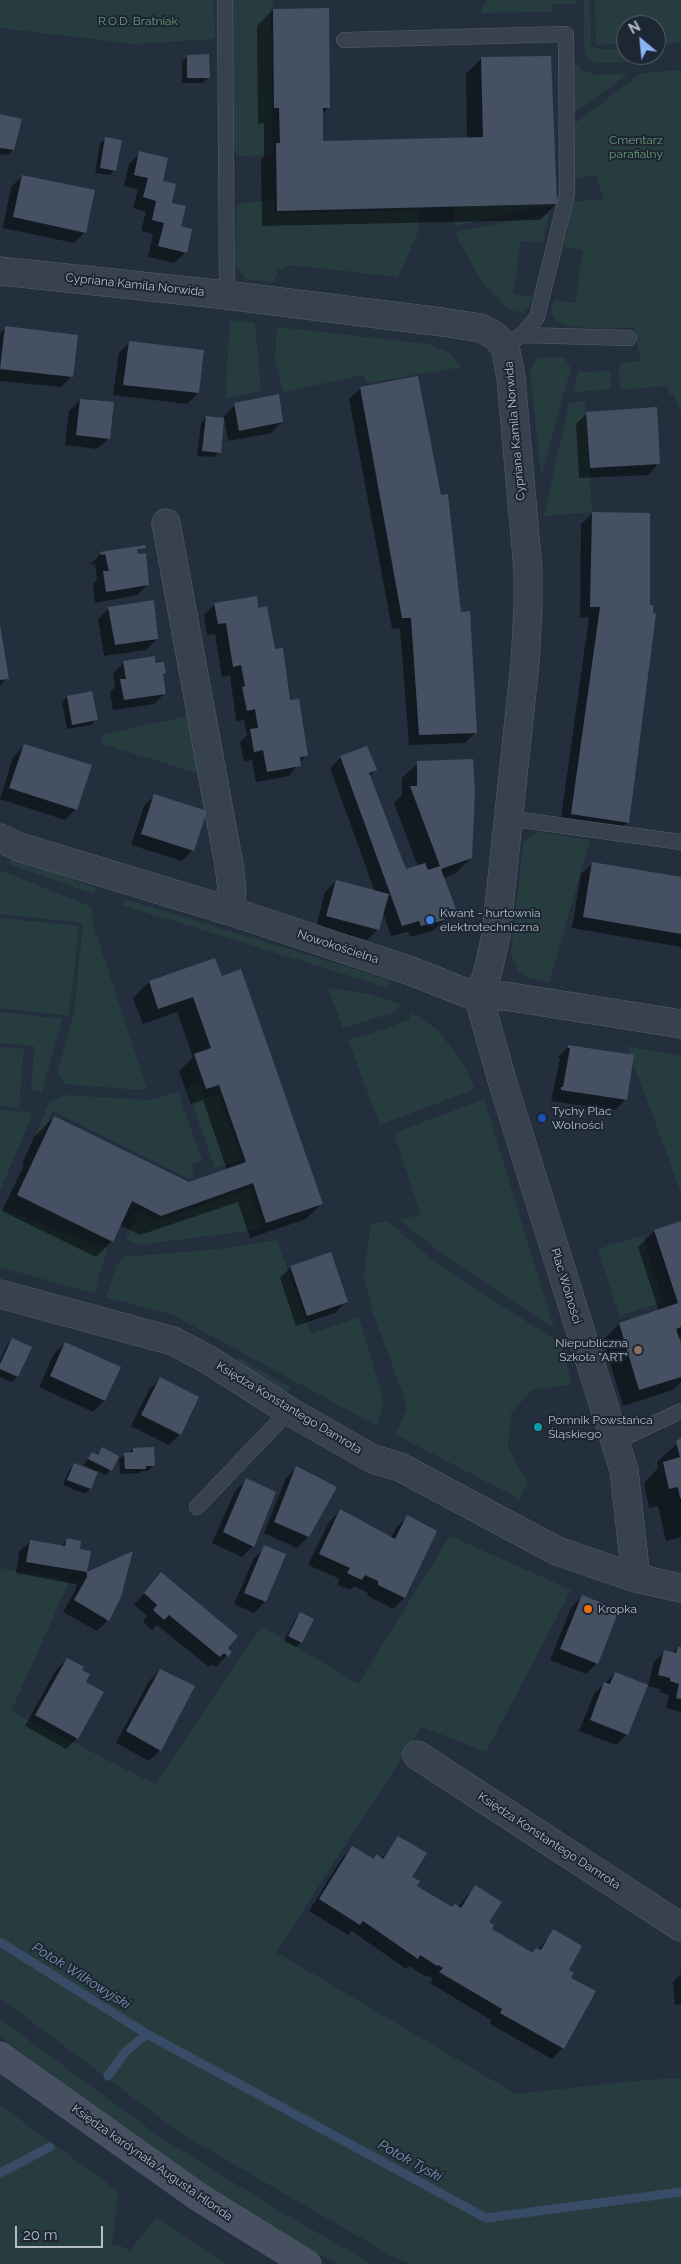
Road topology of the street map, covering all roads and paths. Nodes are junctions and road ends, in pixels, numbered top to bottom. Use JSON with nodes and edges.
{"nodes":[{"id":1,"x":225,"y":0,"type":"edge"},
{"id":2,"x":344,"y":40,"type":"dead end"},
{"id":3,"x":0,"y":270,"type":"edge"},
{"id":4,"x":227,"y":296,"type":"junction"},
{"id":5,"x":629,"y":338,"type":"dead end"},
{"id":6,"x":514,"y":341,"type":"junction"},
{"id":7,"x":166,"y":523,"type":"dead end"},
{"id":8,"x":507,"y":818,"type":"junction"},
{"id":9,"x":0,"y":838,"type":"edge"},
{"id":10,"x":681,"y":842,"type":"edge"},
{"id":11,"x":230,"y":911,"type":"junction"},
{"id":12,"x":479,"y":998,"type":"junction"},
{"id":13,"x":681,"y":1024,"type":"edge"},
{"id":14,"x":0,"y":1294,"type":"edge"},
{"id":15,"x":289,"y":1411,"type":"junction"},
{"id":16,"x":681,"y":1411,"type":"edge"},
{"id":17,"x":615,"y":1442,"type":"junction"},
{"id":18,"x":197,"y":1507,"type":"dead end"},
{"id":19,"x":636,"y":1578,"type":"junction"},
{"id":20,"x":681,"y":1588,"type":"edge"},
{"id":21,"x":417,"y":1755,"type":"dead end"},
{"id":22,"x":681,"y":1927,"type":"edge"},
{"id":23,"x":0,"y":2056,"type":"edge"},
{"id":24,"x":307,"y":2264,"type":"edge"}],
"edges":[{"from":1,"to":4,"type":"lane"},
{"from":2,"to":6,"type":"lane"},
{"from":3,"to":4,"type":"street","name":"Cypriana Kamila Norwida"},
{"from":4,"to":6,"type":"street","name":"Cypriana Kamila Norwida"},
{"from":5,"to":6,"type":"lane"},
{"from":6,"to":8,"type":"street","name":"Cypriana Kamila Norwida"},
{"from":7,"to":11,"type":"street"},
{"from":8,"to":10,"type":"lane"},
{"from":8,"to":12,"type":"street","name":"Cypriana Kamila Norwida"},
{"from":9,"to":11,"type":"street","name":"Nowokościelna"},
{"from":11,"to":12,"type":"street","name":"Nowokościelna"},
{"from":12,"to":13,"type":"street","name":"Nowokościelna"},
{"from":12,"to":17,"type":"street","name":"Plac Wolności"},
{"from":14,"to":15,"type":"street","name":"Księdza Konstantego Damrota"},
{"from":15,"to":18,"type":"lane"},
{"from":15,"to":19,"type":"street","name":"Księdza Konstantego Damrota"},
{"from":16,"to":17,"type":"lane"},
{"from":17,"to":19,"type":"street","name":"Plac Wolności"},
{"from":19,"to":20,"type":"street","name":"Księdza Konstantego Damrota"},
{"from":21,"to":22,"type":"street","name":"Księdza Konstantego Damrota"},
{"from":23,"to":24,"type":"street","name":"Księdza kardynała Augusta Hlonda"}]}
